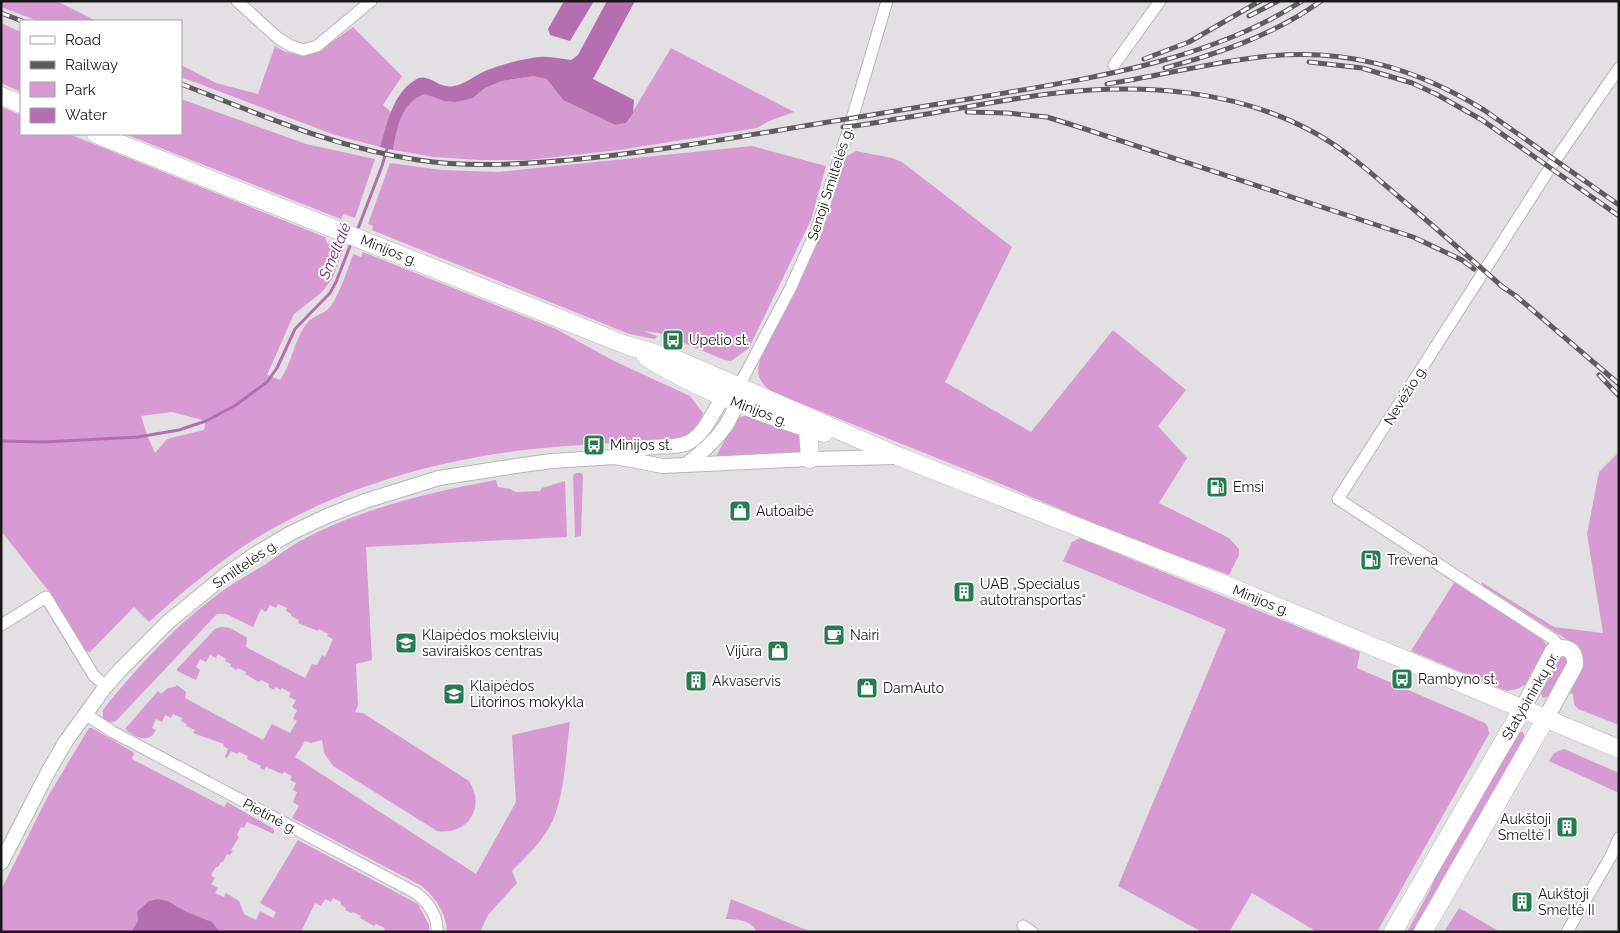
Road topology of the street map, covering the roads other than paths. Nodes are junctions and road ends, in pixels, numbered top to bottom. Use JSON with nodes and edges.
{"nodes":[{"id":1,"x":237,"y":1,"type":"edge"},
{"id":2,"x":372,"y":1,"type":"edge"},
{"id":3,"x":887,"y":1,"type":"edge"},
{"id":4,"x":1160,"y":1,"type":"edge"},
{"id":5,"x":1114,"y":64,"type":"dead end"},
{"id":6,"x":1619,"y":68,"type":"edge"},
{"id":7,"x":1,"y":96,"type":"edge"},
{"id":8,"x":20,"y":104,"type":"edge"},
{"id":9,"x":99,"y":135,"type":"edge"},
{"id":10,"x":733,"y":396,"type":"junction"},
{"id":11,"x":808,"y":429,"type":"junction"},
{"id":12,"x":615,"y":457,"type":"junction"},
{"id":13,"x":900,"y":457,"type":"junction"},
{"id":14,"x":810,"y":458,"type":"junction"},
{"id":15,"x":687,"y":464,"type":"junction"},
{"id":16,"x":1,"y":625,"type":"edge"},
{"id":17,"x":1560,"y":647,"type":"junction"},
{"id":18,"x":106,"y":686,"type":"junction"},
{"id":19,"x":1523,"y":708,"type":"junction"},
{"id":20,"x":85,"y":714,"type":"junction"},
{"id":21,"x":1546,"y":718,"type":"junction"},
{"id":22,"x":1619,"y":749,"type":"edge"},
{"id":23,"x":1619,"y":838,"type":"edge"},
{"id":24,"x":1615,"y":858,"type":"edge"},
{"id":25,"x":1,"y":863,"type":"edge"},
{"id":26,"x":437,"y":932,"type":"edge"},
{"id":27,"x":1393,"y":932,"type":"edge"},
{"id":28,"x":1424,"y":932,"type":"edge"},
{"id":29,"x":1568,"y":932,"type":"edge"}],
"edges":[{"from":1,"to":2,"type":"street"},
{"from":3,"to":10,"type":"street","name":"Senoji Smiltelės g."},
{"from":4,"to":5,"type":"street"},
{"from":6,"to":17,"type":"street","name":"Nevėžio g."},
{"from":7,"to":8,"type":"main road"},
{"from":9,"to":10,"type":"main road","name":"Minijos g."},
{"from":10,"to":11,"type":"main road","name":"Minijos g."},
{"from":10,"to":12,"type":"street"},
{"from":10,"to":13,"type":"main road","name":"Minijos g."},
{"from":10,"to":15,"type":"street"},
{"from":11,"to":13,"type":"main road","name":"Minijos g."},
{"from":11,"to":14,"type":"main road"},
{"from":12,"to":15,"type":"street"},
{"from":12,"to":18,"type":"street","name":"Smiltelės g."},
{"from":13,"to":14,"type":"street"},
{"from":13,"to":19,"type":"main road","name":"Minijos g."},
{"from":14,"to":15,"type":"street"},
{"from":16,"to":18,"type":"street"},
{"from":17,"to":19,"type":"main road","name":"Statybininkų pr."},
{"from":17,"to":21,"type":"main road","name":"Statybininkų pr."},
{"from":18,"to":20,"type":"street","name":"Smiltelės g."},
{"from":19,"to":21,"type":"main road","name":"Minijos g."},
{"from":19,"to":27,"type":"main road","name":"Statybininkų pr."},
{"from":20,"to":25,"type":"street","name":"Smiltelės g."},
{"from":20,"to":26,"type":"street","name":"Pietinė g."},
{"from":21,"to":22,"type":"main road","name":"Minijos g."},
{"from":21,"to":28,"type":"main road","name":"Statybininkų pr."},
{"from":23,"to":24,"type":"street"},
{"from":24,"to":29,"type":"street"}]}
